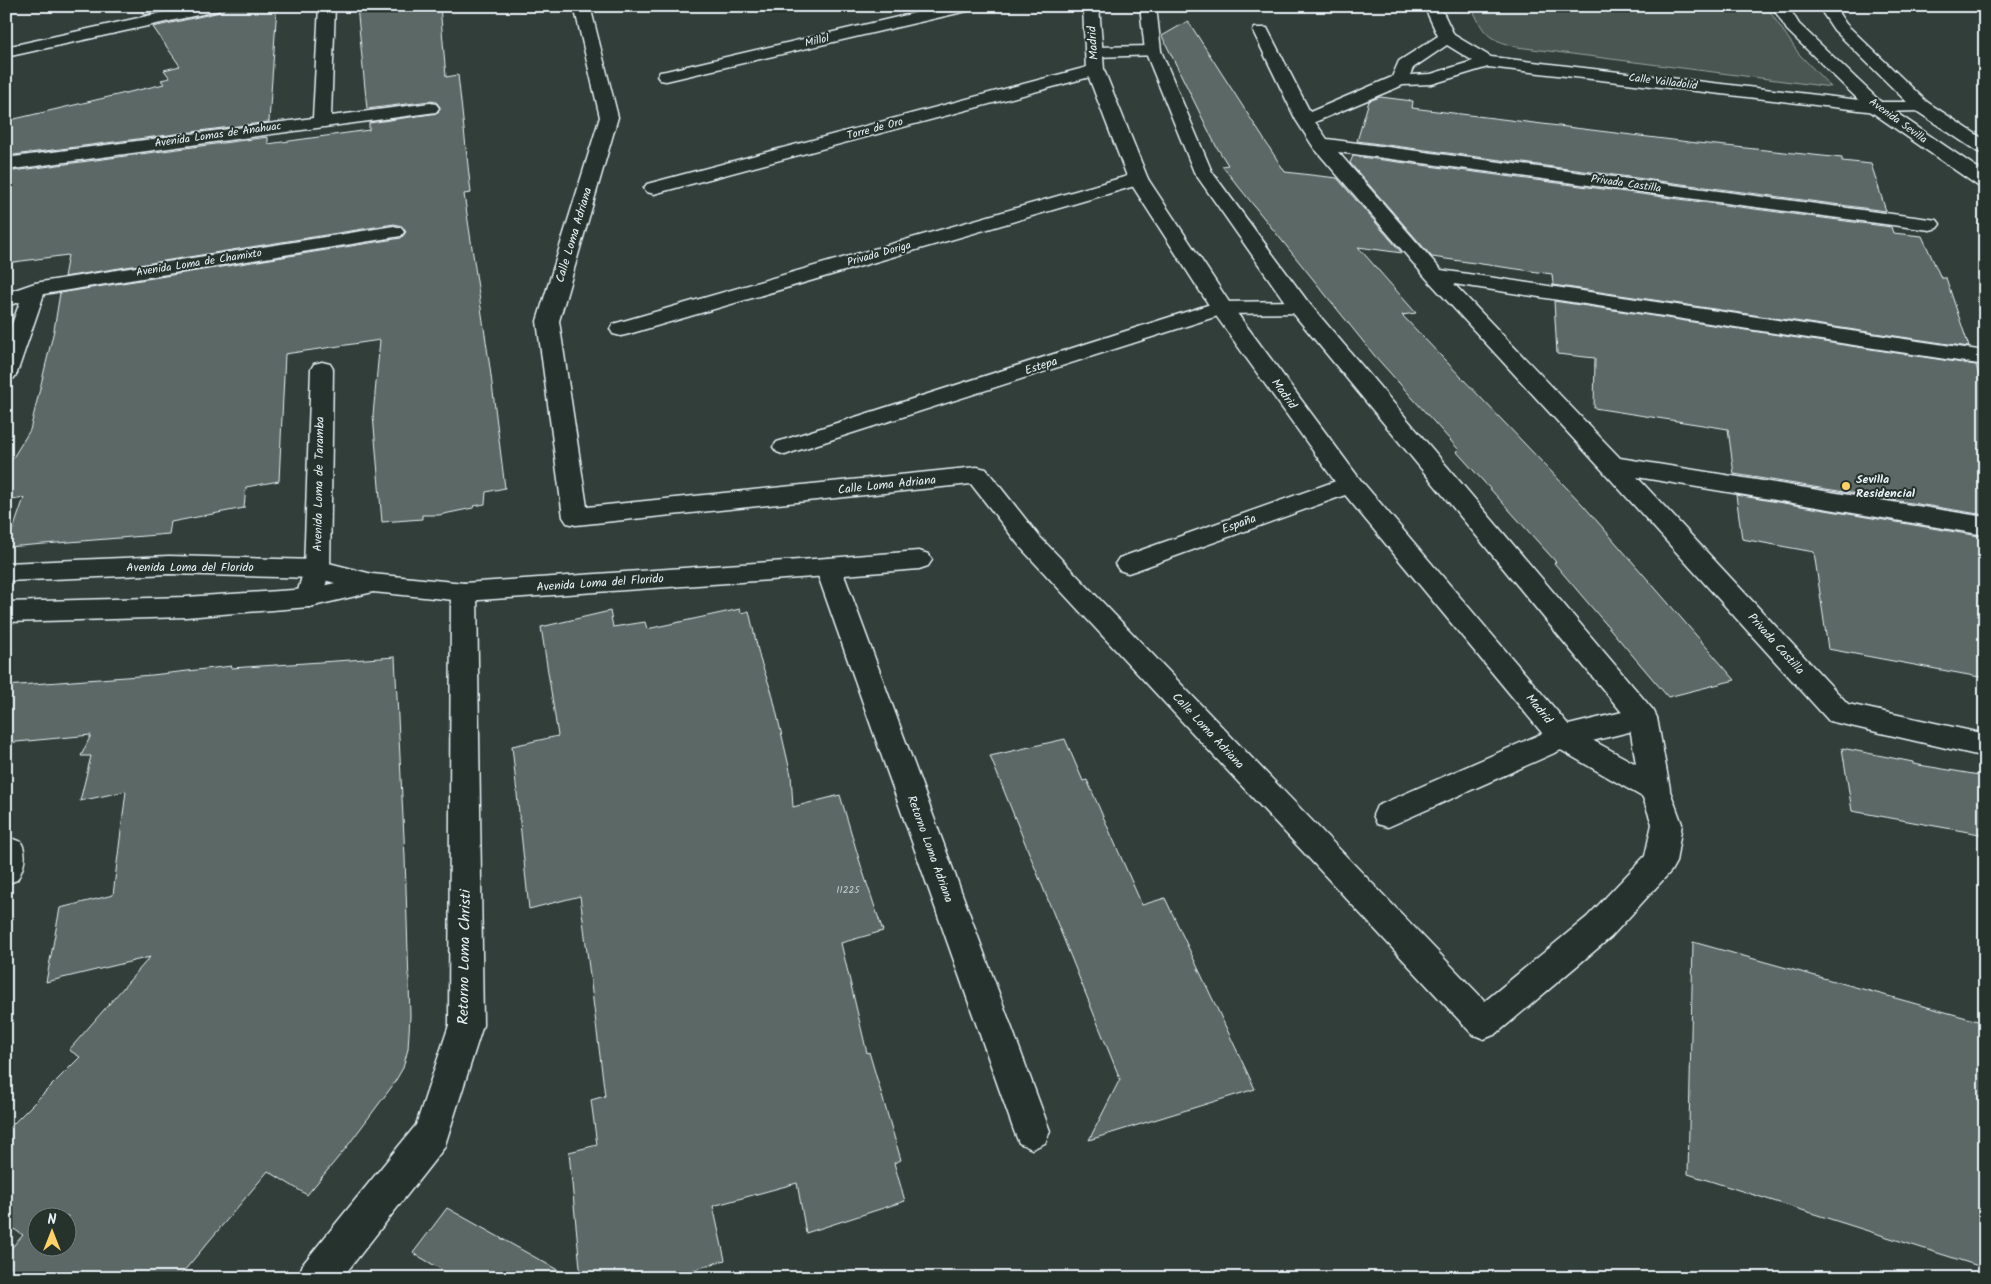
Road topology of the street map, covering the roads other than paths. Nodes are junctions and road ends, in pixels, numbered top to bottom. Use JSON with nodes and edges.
{"nodes":[{"id":1,"x":147,"y":6,"type":"edge"},
{"id":2,"x":216,"y":6,"type":"edge"},
{"id":3,"x":327,"y":6,"type":"edge"},
{"id":4,"x":582,"y":6,"type":"edge"},
{"id":5,"x":967,"y":6,"type":"edge"},
{"id":6,"x":1091,"y":6,"type":"edge"},
{"id":7,"x":1148,"y":6,"type":"edge"},
{"id":8,"x":1432,"y":6,"type":"edge"},
{"id":9,"x":1780,"y":6,"type":"edge"},
{"id":10,"x":1826,"y":6,"type":"edge"},
{"id":11,"x":1261,"y":31,"type":"dead end"},
{"id":12,"x":1447,"y":38,"type":"junction"},
{"id":13,"x":6,"y":39,"type":"edge"},
{"id":14,"x":1153,"y":51,"type":"junction"},
{"id":15,"x":6,"y":52,"type":"edge"},
{"id":16,"x":1094,"y":61,"type":"junction"},
{"id":17,"x":1487,"y":62,"type":"junction"},
{"id":18,"x":666,"y":76,"type":"dead end"},
{"id":19,"x":1400,"y":80,"type":"junction"},
{"id":20,"x":1921,"y":106,"type":"junction"},
{"id":21,"x":1876,"y":107,"type":"junction"},
{"id":22,"x":430,"y":108,"type":"dead end"},
{"id":23,"x":1305,"y":120,"type":"junction"},
{"id":24,"x":322,"y":121,"type":"junction"},
{"id":25,"x":1321,"y":144,"type":"junction"},
{"id":26,"x":1985,"y":148,"type":"edge"},
{"id":27,"x":6,"y":164,"type":"edge"},
{"id":28,"x":1138,"y":180,"type":"junction"},
{"id":29,"x":1985,"y":182,"type":"edge"},
{"id":30,"x":654,"y":188,"type":"dead end"},
{"id":31,"x":1930,"y":224,"type":"dead end"},
{"id":32,"x":394,"y":232,"type":"dead end"},
{"id":33,"x":1434,"y":275,"type":"junction"},
{"id":34,"x":35,"y":289,"type":"junction"},
{"id":35,"x":6,"y":300,"type":"edge"},
{"id":36,"x":1300,"y":307,"type":"junction"},
{"id":37,"x":1222,"y":308,"type":"junction"},
{"id":38,"x":620,"y":329,"type":"dead end"},
{"id":39,"x":1985,"y":358,"type":"edge"},
{"id":40,"x":322,"y":369,"type":"dead end"},
{"id":41,"x":6,"y":373,"type":"edge"},
{"id":42,"x":785,"y":447,"type":"dead end"},
{"id":43,"x":1612,"y":465,"type":"junction"},
{"id":44,"x":1350,"y":484,"type":"junction"},
{"id":45,"x":1985,"y":526,"type":"edge"},
{"id":46,"x":919,"y":560,"type":"dead end"},
{"id":47,"x":1128,"y":564,"type":"dead end"},
{"id":48,"x":828,"y":568,"type":"junction"},
{"id":49,"x":317,"y":569,"type":"junction"},
{"id":50,"x":6,"y":572,"type":"edge"},
{"id":51,"x":372,"y":583,"type":"junction"},
{"id":52,"x":464,"y":592,"type":"junction"},
{"id":53,"x":309,"y":598,"type":"junction"},
{"id":54,"x":6,"y":612,"type":"edge"},
{"id":55,"x":1643,"y":718,"type":"junction"},
{"id":56,"x":1562,"y":737,"type":"junction"},
{"id":57,"x":1985,"y":746,"type":"edge"},
{"id":58,"x":1655,"y":789,"type":"junction"},
{"id":59,"x":1388,"y":815,"type":"dead end"},
{"id":60,"x":1032,"y":1131,"type":"dead end"},
{"id":61,"x":317,"y":1278,"type":"edge"}],
"edges":[{"from":1,"to":13,"type":"street"},
{"from":2,"to":15,"type":"street"},
{"from":3,"to":24,"type":"street"},
{"from":4,"to":58,"type":"street","name":"Calle Loma Adriana"},
{"from":5,"to":18,"type":"street","name":"Millol"},
{"from":6,"to":16,"type":"street","name":"Madrid"},
{"from":7,"to":14,"type":"street"},
{"from":8,"to":12,"type":"street"},
{"from":9,"to":21,"type":"street","name":"Avenida Sevilla"},
{"from":10,"to":20,"type":"street"},
{"from":11,"to":23,"type":"street","name":"Privada Castilla"},
{"from":12,"to":17,"type":"street","name":"Calle Valladolid"},
{"from":12,"to":19,"type":"street"},
{"from":14,"to":16,"type":"street","name":"Torre de Oro"},
{"from":14,"to":36,"type":"street"},
{"from":16,"to":28,"type":"street","name":"Madrid"},
{"from":16,"to":30,"type":"street","name":"Torre de Oro"},
{"from":17,"to":19,"type":"street"},
{"from":17,"to":21,"type":"street","name":"Calle Valladolid"},
{"from":19,"to":23,"type":"street"},
{"from":20,"to":21,"type":"street","name":"Calle Valladolid"},
{"from":20,"to":26,"type":"street"},
{"from":21,"to":29,"type":"street","name":"Avenida Sevilla"},
{"from":22,"to":24,"type":"street","name":"Avenida Lomas de Anahuac"},
{"from":23,"to":25,"type":"street","name":"Privada Castilla"},
{"from":24,"to":27,"type":"street","name":"Avenida Lomas de Anahuac"},
{"from":25,"to":31,"type":"street","name":"Privada Castilla"},
{"from":25,"to":33,"type":"street","name":"Privada Castilla"},
{"from":28,"to":37,"type":"street","name":"Madrid"},
{"from":28,"to":38,"type":"street","name":"Privada Doriga"},
{"from":32,"to":34,"type":"street","name":"Avenida Loma de Chamixto"},
{"from":33,"to":39,"type":"street"},
{"from":33,"to":43,"type":"street","name":"Privada Castilla"},
{"from":34,"to":35,"type":"street","name":"Avenida Loma de Chamixto"},
{"from":34,"to":41,"type":"street"},
{"from":36,"to":37,"type":"street","name":"Estepa"},
{"from":36,"to":55,"type":"street"},
{"from":37,"to":42,"type":"street","name":"Estepa"},
{"from":37,"to":44,"type":"street","name":"Madrid"},
{"from":40,"to":49,"type":"street","name":"Avenida Loma de Taramba"},
{"from":43,"to":45,"type":"street"},
{"from":43,"to":57,"type":"street","name":"Privada Castilla"},
{"from":44,"to":47,"type":"street","name":"España"},
{"from":44,"to":56,"type":"street","name":"Madrid"},
{"from":46,"to":48,"type":"street","name":"Avenida Loma del Florido"},
{"from":48,"to":52,"type":"street","name":"Avenida Loma del Florido"},
{"from":48,"to":60,"type":"street","name":"Retorno Loma Adriana"},
{"from":49,"to":50,"type":"street","name":"Avenida Loma del Florido"},
{"from":49,"to":51,"type":"street","name":"Avenida Loma del Florido"},
{"from":49,"to":53,"type":"street","name":"Avenida Loma de Taramba"},
{"from":51,"to":52,"type":"street","name":"Avenida Loma del Florido"},
{"from":51,"to":53,"type":"street","name":"Avenida Loma del Florido"},
{"from":52,"to":61,"type":"street","name":"Retorno Loma Christi"},
{"from":53,"to":54,"type":"street","name":"Avenida Loma del Florido"},
{"from":55,"to":56,"type":"street"},
{"from":55,"to":58,"type":"street"},
{"from":56,"to":58,"type":"street"},
{"from":56,"to":59,"type":"street"}]}
